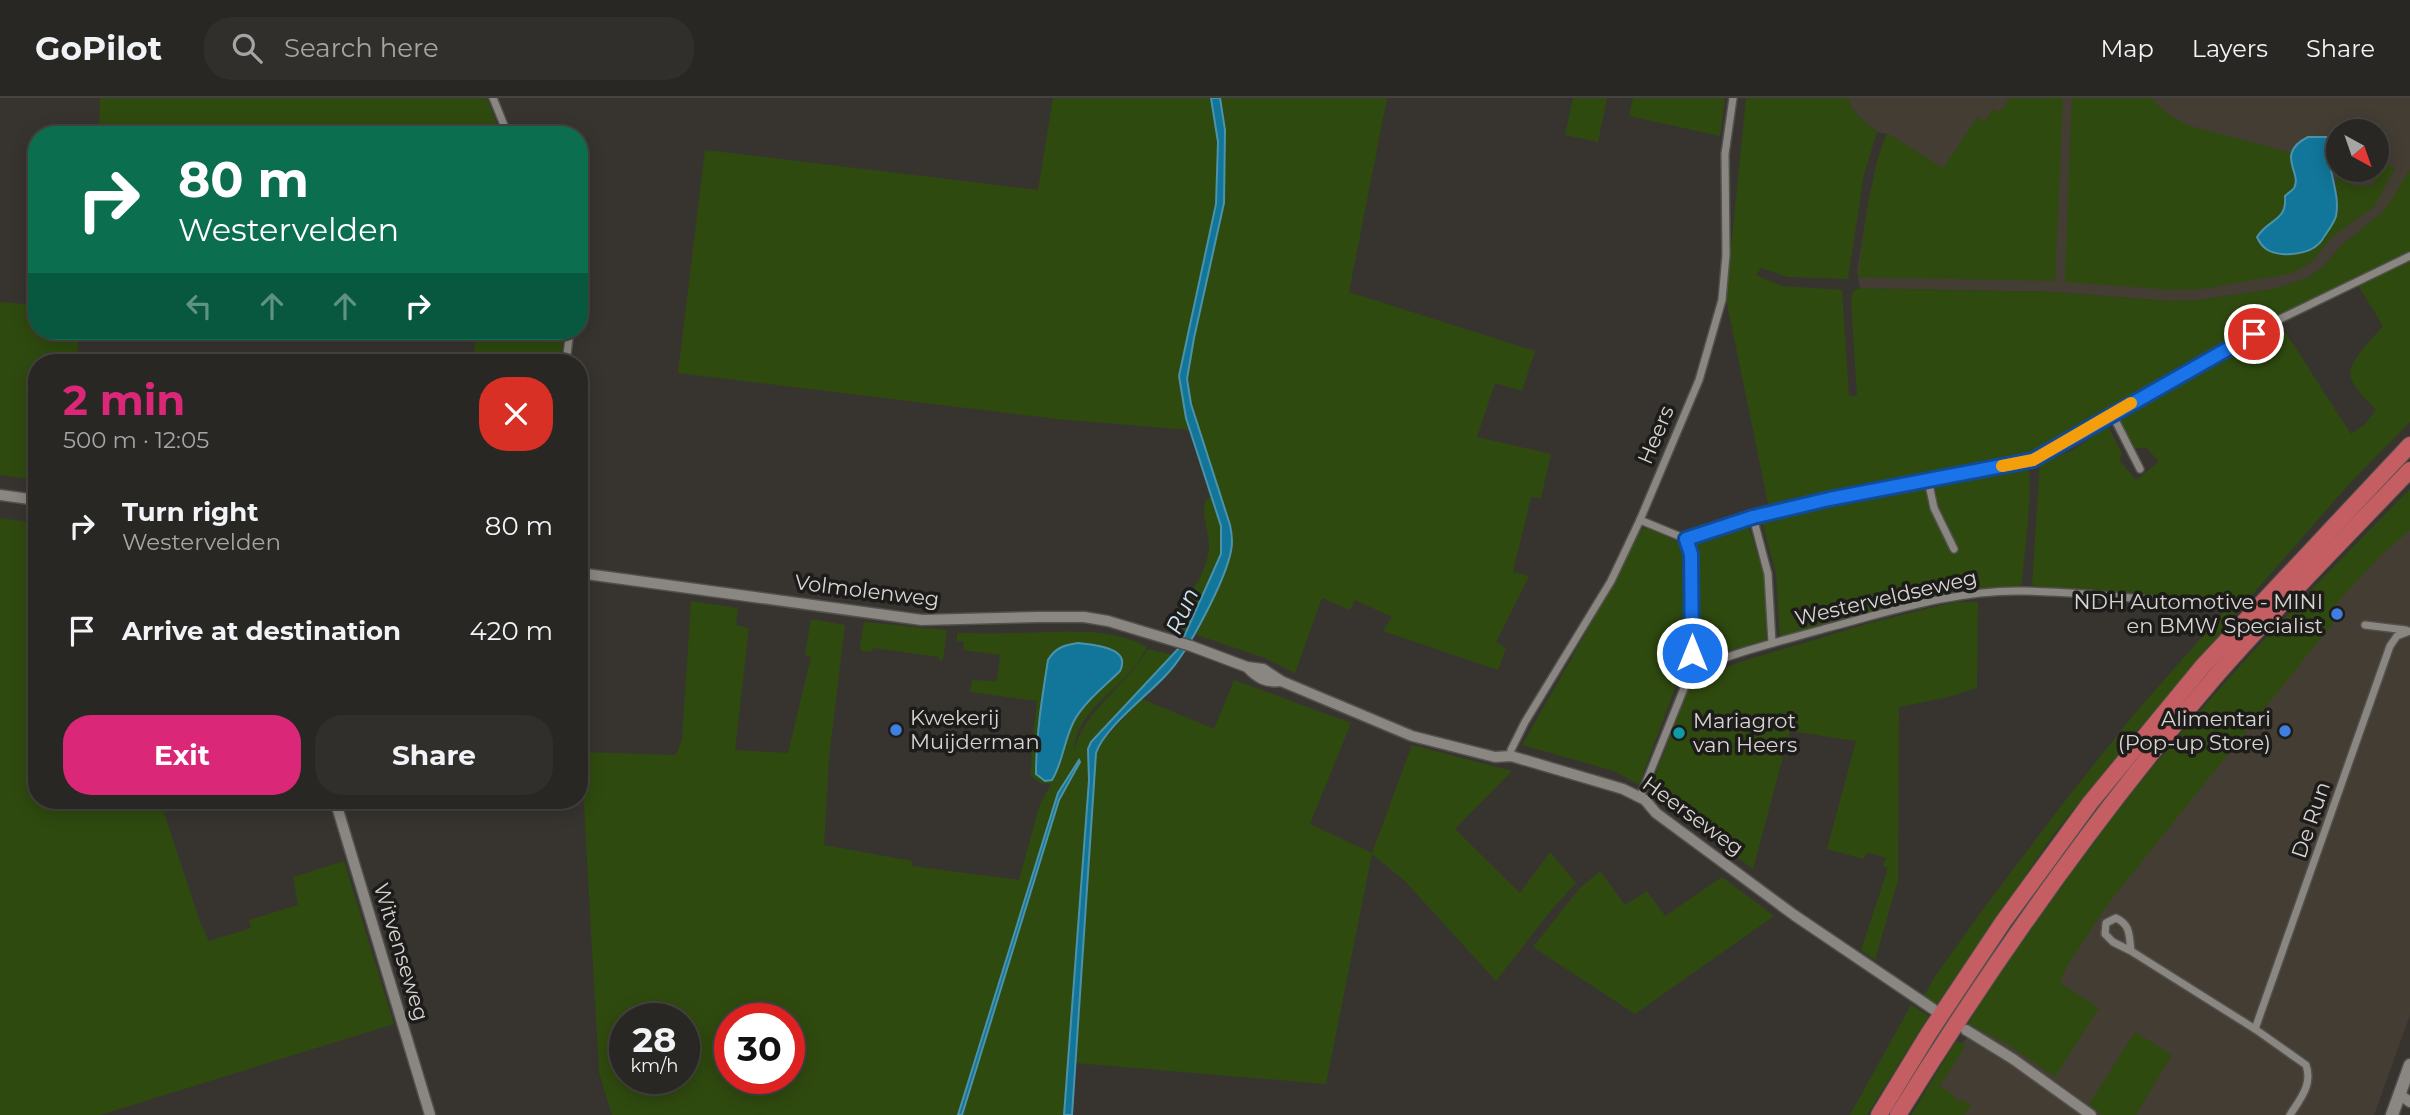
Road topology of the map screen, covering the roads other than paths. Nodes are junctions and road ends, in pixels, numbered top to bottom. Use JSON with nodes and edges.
{"nodes":[{"id":1,"x":494,"y":98,"type":"edge"},
{"id":2,"x":1733,"y":98,"type":"edge"},
{"id":3,"x":505,"y":126,"type":"edge"},
{"id":4,"x":2410,"y":256,"type":"edge"},
{"id":5,"x":2112,"y":414,"type":"junction"},
{"id":6,"x":2410,"y":445,"type":"edge"},
{"id":7,"x":2140,"y":469,"type":"dead end"},
{"id":8,"x":2410,"y":470,"type":"edge"},
{"id":9,"x":1928,"y":480,"type":"junction"},
{"id":10,"x":0,"y":495,"type":"edge"},
{"id":11,"x":28,"y":499,"type":"edge"},
{"id":12,"x":1753,"y":517,"type":"junction"},
{"id":13,"x":1640,"y":520,"type":"junction"},
{"id":14,"x":1686,"y":539,"type":"junction"},
{"id":15,"x":1954,"y":549,"type":"dead end"},
{"id":16,"x":588,"y":574,"type":"edge"},
{"id":17,"x":2221,"y":606,"type":"dead end"},
{"id":18,"x":2365,"y":625,"type":"dead end"},
{"id":19,"x":2410,"y":631,"type":"edge"},
{"id":20,"x":1150,"y":633,"type":"joint"},
{"id":21,"x":1772,"y":643,"type":"junction"},
{"id":22,"x":1691,"y":671,"type":"junction"},
{"id":23,"x":1511,"y":755,"type":"junction"},
{"id":24,"x":1640,"y":797,"type":"junction"},
{"id":25,"x":338,"y":809,"type":"edge"},
{"id":26,"x":2131,"y":951,"type":"junction"},
{"id":27,"x":1933,"y":1009,"type":"dead end"},
{"id":28,"x":2255,"y":1029,"type":"junction"},
{"id":29,"x":1966,"y":1030,"type":"dead end"},
{"id":30,"x":2410,"y":1065,"type":"edge"},
{"id":31,"x":2406,"y":1097,"type":"edge"},
{"id":32,"x":430,"y":1115,"type":"edge"},
{"id":33,"x":1879,"y":1115,"type":"edge"},
{"id":34,"x":1898,"y":1115,"type":"edge"},
{"id":35,"x":2091,"y":1115,"type":"edge"},
{"id":36,"x":2290,"y":1115,"type":"edge"},
{"id":37,"x":2392,"y":1115,"type":"edge"}],
"edges":[{"from":1,"to":3,"type":"street"},
{"from":2,"to":13,"type":"street","name":"Heers"},
{"from":4,"to":5,"type":"street"},
{"from":5,"to":7,"type":"street"},
{"from":5,"to":9,"type":"street"},
{"from":6,"to":33,"type":"highway"},
{"from":8,"to":34,"type":"highway"},
{"from":9,"to":12,"type":"street"},
{"from":9,"to":15,"type":"street"},
{"from":10,"to":11,"type":"street"},
{"from":12,"to":14,"type":"street"},
{"from":12,"to":21,"type":"street"},
{"from":13,"to":14,"type":"street"},
{"from":13,"to":23,"type":"street","name":"Heers"},
{"from":14,"to":22,"type":"street"},
{"from":16,"to":20,"type":"street","name":"Volmolenweg"},
{"from":17,"to":21,"type":"street","name":"Westerveldseweg"},
{"from":18,"to":19,"type":"street","name":"De Run"},
{"from":19,"to":28,"type":"street","name":"De Run"},
{"from":20,"to":23,"type":"street","name":"Heerseweg"},
{"from":21,"to":22,"type":"street","name":"Westerveldseweg"},
{"from":22,"to":24,"type":"street"},
{"from":23,"to":24,"type":"street","name":"Heerseweg"},
{"from":24,"to":27,"type":"street","name":"Heerseweg"},
{"from":25,"to":32,"type":"street","name":"Witvenseweg"},
{"from":26,"to":26,"type":"street"},
{"from":26,"to":28,"type":"street"},
{"from":28,"to":36,"type":"street"},
{"from":29,"to":35,"type":"street"},
{"from":30,"to":31,"type":"main road"},
{"from":31,"to":37,"type":"main road"}]}
